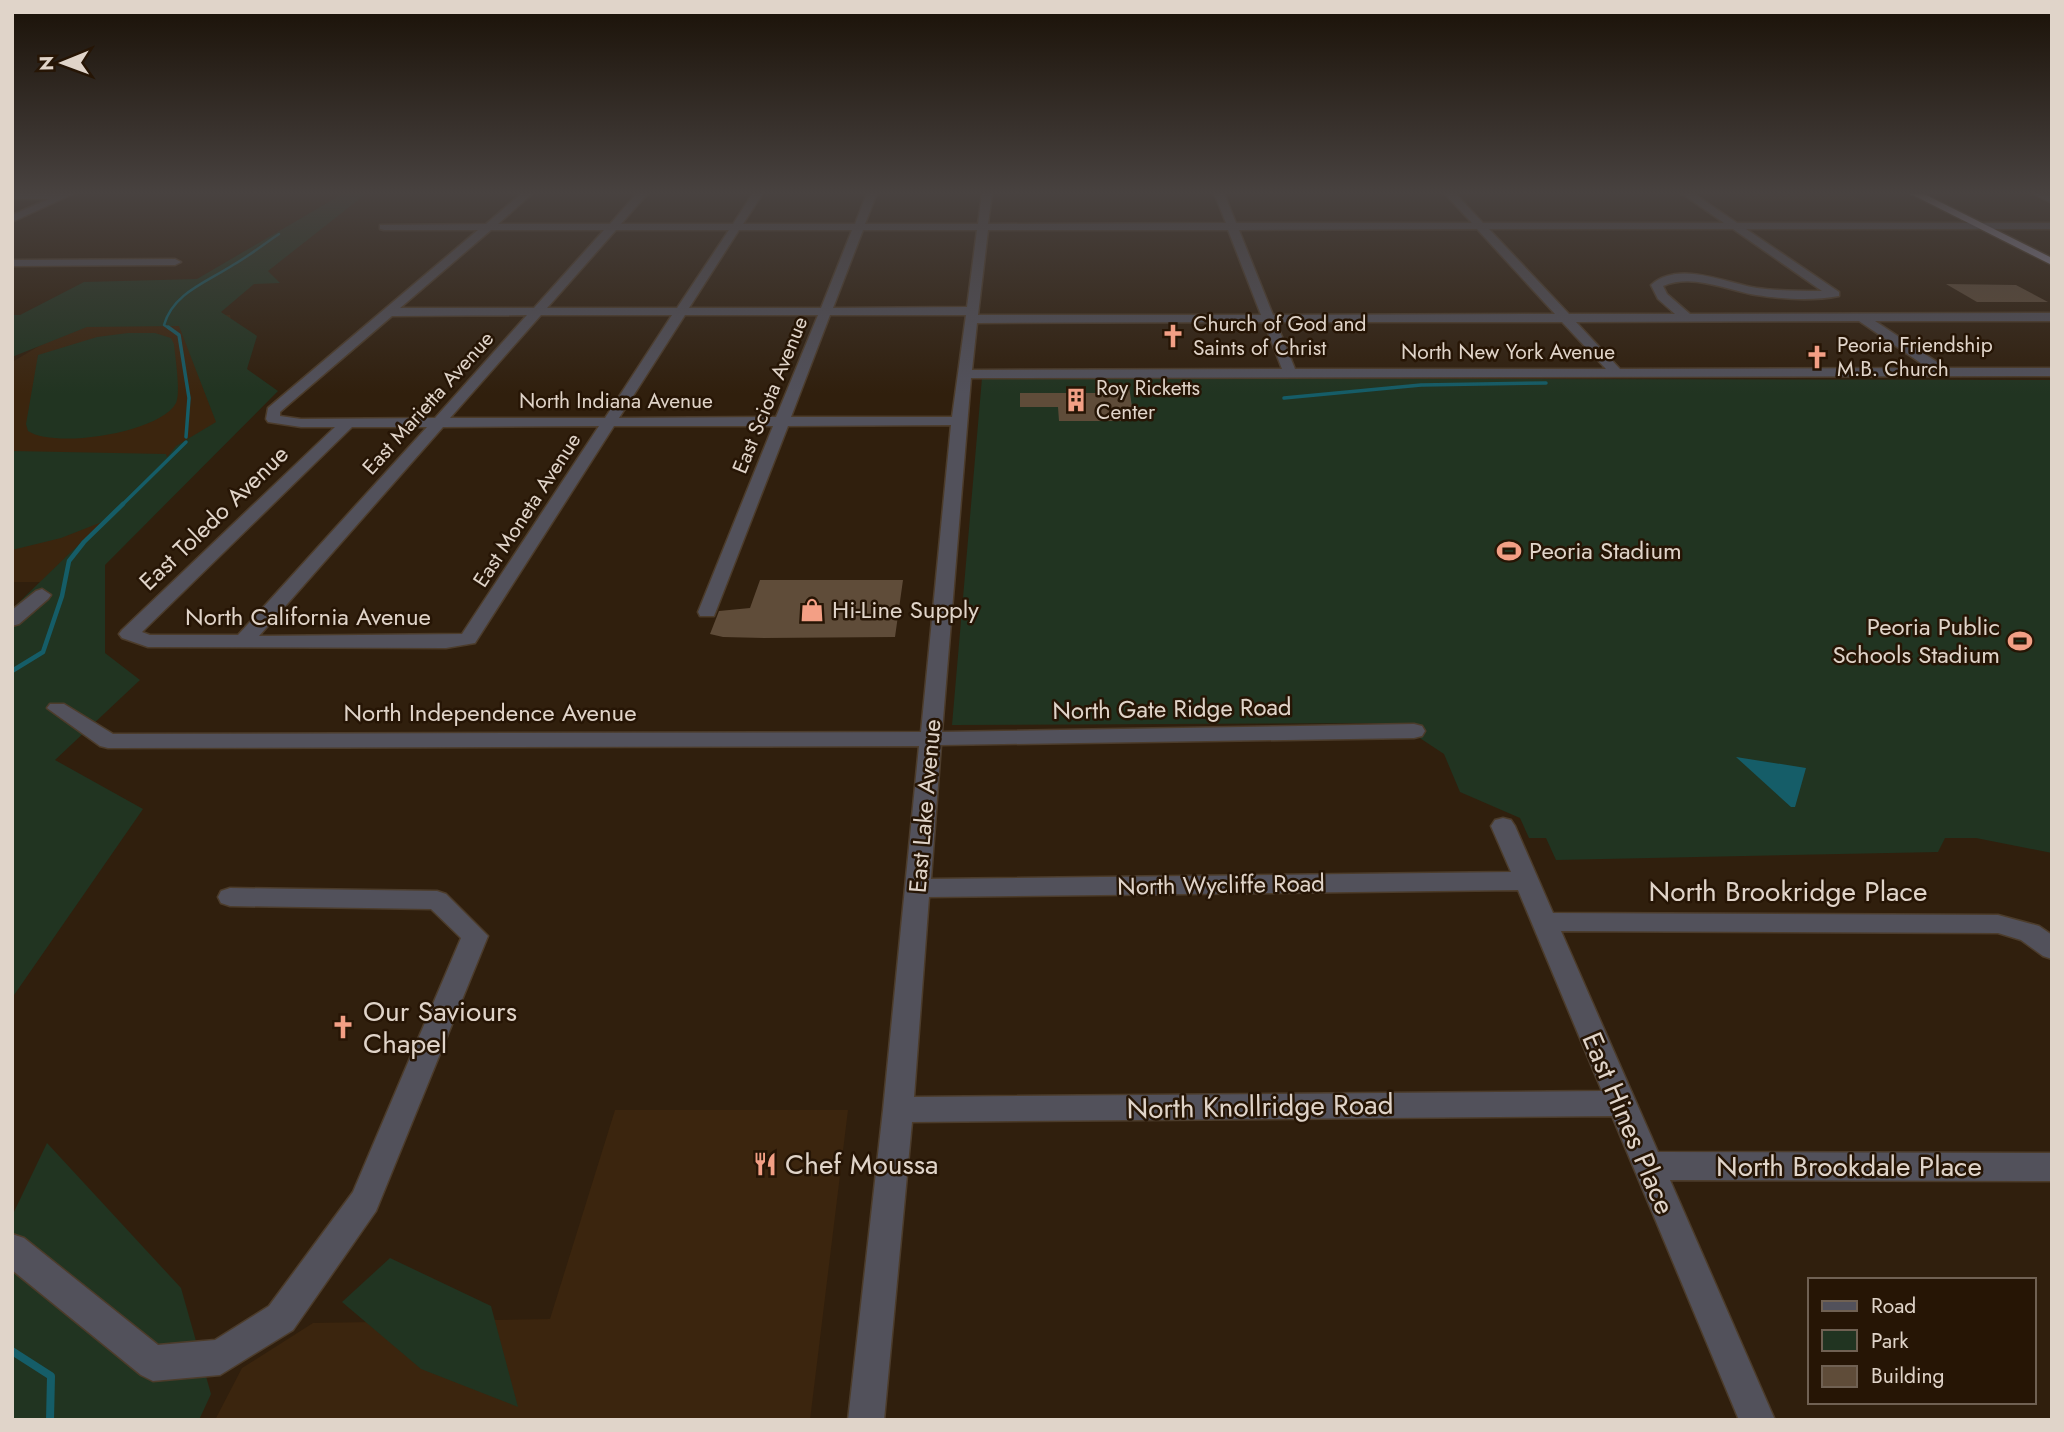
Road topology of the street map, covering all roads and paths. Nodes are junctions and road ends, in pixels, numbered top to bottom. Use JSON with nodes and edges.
{"nodes":[{"id":1,"x":451,"y":260,"type":"edge"},
{"id":2,"x":583,"y":260,"type":"edge"},
{"id":3,"x":715,"y":260,"type":"edge"},
{"id":4,"x":846,"y":260,"type":"edge"},
{"id":5,"x":978,"y":260,"type":"edge"},
{"id":6,"x":1246,"y":260,"type":"edge"},
{"id":7,"x":1511,"y":260,"type":"edge"},
{"id":8,"x":1785,"y":260,"type":"edge"},
{"id":9,"x":175,"y":262,"type":"dead end"},
{"id":10,"x":12,"y":263,"type":"edge"},
{"id":11,"x":1680,"y":263,"type":"dead end"},
{"id":12,"x":1700,"y":280,"type":"junction"},
{"id":13,"x":1835,"y":294,"type":"junction"},
{"id":14,"x":537,"y":311,"type":"junction"},
{"id":15,"x":683,"y":311,"type":"junction"},
{"id":16,"x":827,"y":311,"type":"junction"},
{"id":17,"x":389,"y":313,"type":"junction"},
{"id":18,"x":972,"y":315,"type":"junction"},
{"id":19,"x":1563,"y":317,"type":"junction"},
{"id":20,"x":1686,"y":317,"type":"junction"},
{"id":21,"x":1865,"y":317,"type":"junction"},
{"id":22,"x":2052,"y":317,"type":"edge"},
{"id":23,"x":1270,"y":318,"type":"junction"},
{"id":24,"x":1943,"y":372,"type":"junction"},
{"id":25,"x":2052,"y":372,"type":"edge"},
{"id":26,"x":1290,"y":373,"type":"junction"},
{"id":27,"x":1617,"y":373,"type":"junction"},
{"id":28,"x":965,"y":374,"type":"junction"},
{"id":29,"x":273,"y":419,"type":"joint"},
{"id":30,"x":781,"y":421,"type":"junction"},
{"id":31,"x":959,"y":421,"type":"junction"},
{"id":32,"x":439,"y":422,"type":"junction"},
{"id":33,"x":610,"y":422,"type":"junction"},
{"id":34,"x":348,"y":423,"type":"junction"},
{"id":35,"x":42,"y":595,"type":"dead end"},
{"id":36,"x":707,"y":612,"type":"dead end"},
{"id":37,"x":12,"y":620,"type":"edge"},
{"id":38,"x":468,"y":639,"type":"joint"},
{"id":39,"x":148,"y":641,"type":"joint"},
{"id":40,"x":244,"y":641,"type":"junction"},
{"id":41,"x":57,"y":708,"type":"dead end"},
{"id":42,"x":1414,"y":731,"type":"dead end"},
{"id":43,"x":932,"y":739,"type":"junction"},
{"id":44,"x":1503,"y":826,"type":"dead end"},
{"id":45,"x":1526,"y":881,"type":"junction"},
{"id":46,"x":917,"y":888,"type":"junction"},
{"id":47,"x":230,"y":898,"type":"dead end"},
{"id":48,"x":1543,"y":922,"type":"junction"},
{"id":49,"x":2052,"y":949,"type":"edge"},
{"id":50,"x":1621,"y":1102,"type":"junction"},
{"id":51,"x":898,"y":1110,"type":"junction"},
{"id":52,"x":1647,"y":1166,"type":"junction"},
{"id":53,"x":2052,"y":1167,"type":"edge"},
{"id":54,"x":12,"y":1249,"type":"edge"},
{"id":55,"x":866,"y":1420,"type":"edge"},
{"id":56,"x":1757,"y":1420,"type":"edge"}],
"edges":[{"from":1,"to":17,"type":"street","name":"East Toledo Avenue"},
{"from":2,"to":14,"type":"street","name":"East Marietta Avenue"},
{"from":3,"to":15,"type":"street","name":"East Moneta Avenue"},
{"from":4,"to":16,"type":"street","name":"East Sciota Avenue"},
{"from":5,"to":18,"type":"street","name":"East Lake Avenue"},
{"from":6,"to":23,"type":"street"},
{"from":7,"to":19,"type":"street"},
{"from":8,"to":13,"type":"street"},
{"from":9,"to":10,"type":"street"},
{"from":11,"to":12,"type":"street"},
{"from":12,"to":13,"type":"street"},
{"from":12,"to":20,"type":"street"},
{"from":13,"to":21,"type":"street"},
{"from":14,"to":15,"type":"street"},
{"from":14,"to":17,"type":"street"},
{"from":14,"to":32,"type":"street","name":"East Marietta Avenue"},
{"from":15,"to":16,"type":"street"},
{"from":15,"to":33,"type":"street","name":"East Moneta Avenue"},
{"from":16,"to":18,"type":"street"},
{"from":16,"to":30,"type":"street","name":"East Sciota Avenue"},
{"from":17,"to":29,"type":"street","name":"East Toledo Avenue"},
{"from":18,"to":23,"type":"street"},
{"from":18,"to":28,"type":"street","name":"East Lake Avenue"},
{"from":19,"to":20,"type":"street"},
{"from":19,"to":23,"type":"street"},
{"from":19,"to":27,"type":"street"},
{"from":20,"to":21,"type":"street"},
{"from":21,"to":22,"type":"street"},
{"from":21,"to":24,"type":"street"},
{"from":23,"to":26,"type":"street"},
{"from":24,"to":25,"type":"street","name":"North New York Avenue"},
{"from":24,"to":27,"type":"street","name":"North New York Avenue"},
{"from":26,"to":27,"type":"street","name":"North New York Avenue"},
{"from":26,"to":28,"type":"street","name":"North New York Avenue"},
{"from":28,"to":31,"type":"street","name":"East Lake Avenue"},
{"from":29,"to":34,"type":"street","name":"North Indiana Avenue"},
{"from":30,"to":31,"type":"street","name":"North Indiana Avenue"},
{"from":30,"to":33,"type":"street","name":"North Indiana Avenue"},
{"from":30,"to":36,"type":"street","name":"East Sciota Avenue"},
{"from":31,"to":43,"type":"street","name":"East Lake Avenue"},
{"from":32,"to":33,"type":"street","name":"North Indiana Avenue"},
{"from":32,"to":34,"type":"street","name":"North Indiana Avenue"},
{"from":32,"to":40,"type":"street","name":"East Marietta Avenue"},
{"from":33,"to":38,"type":"street","name":"East Moneta Avenue"},
{"from":34,"to":39,"type":"street","name":"East Toledo Avenue"},
{"from":35,"to":37,"type":"street"},
{"from":38,"to":40,"type":"street","name":"North California Avenue"},
{"from":39,"to":40,"type":"street","name":"North California Avenue"},
{"from":41,"to":43,"type":"street","name":"North Independence Avenue"},
{"from":42,"to":43,"type":"street","name":"North Gate Ridge Road"},
{"from":43,"to":46,"type":"street","name":"East Lake Avenue"},
{"from":44,"to":45,"type":"street","name":"East Hines Place"},
{"from":45,"to":46,"type":"street","name":"North Wycliffe Road"},
{"from":45,"to":48,"type":"street","name":"East Hines Place"},
{"from":46,"to":51,"type":"street","name":"East Lake Avenue"},
{"from":47,"to":54,"type":"street"},
{"from":48,"to":49,"type":"street","name":"North Brookridge Place"},
{"from":48,"to":50,"type":"street","name":"East Hines Place"},
{"from":50,"to":51,"type":"street","name":"North Knollridge Road"},
{"from":50,"to":52,"type":"street","name":"East Hines Place"},
{"from":51,"to":55,"type":"street","name":"East Lake Avenue"},
{"from":52,"to":53,"type":"street","name":"North Brookdale Place"},
{"from":52,"to":56,"type":"street","name":"East Hines Place"}]}
